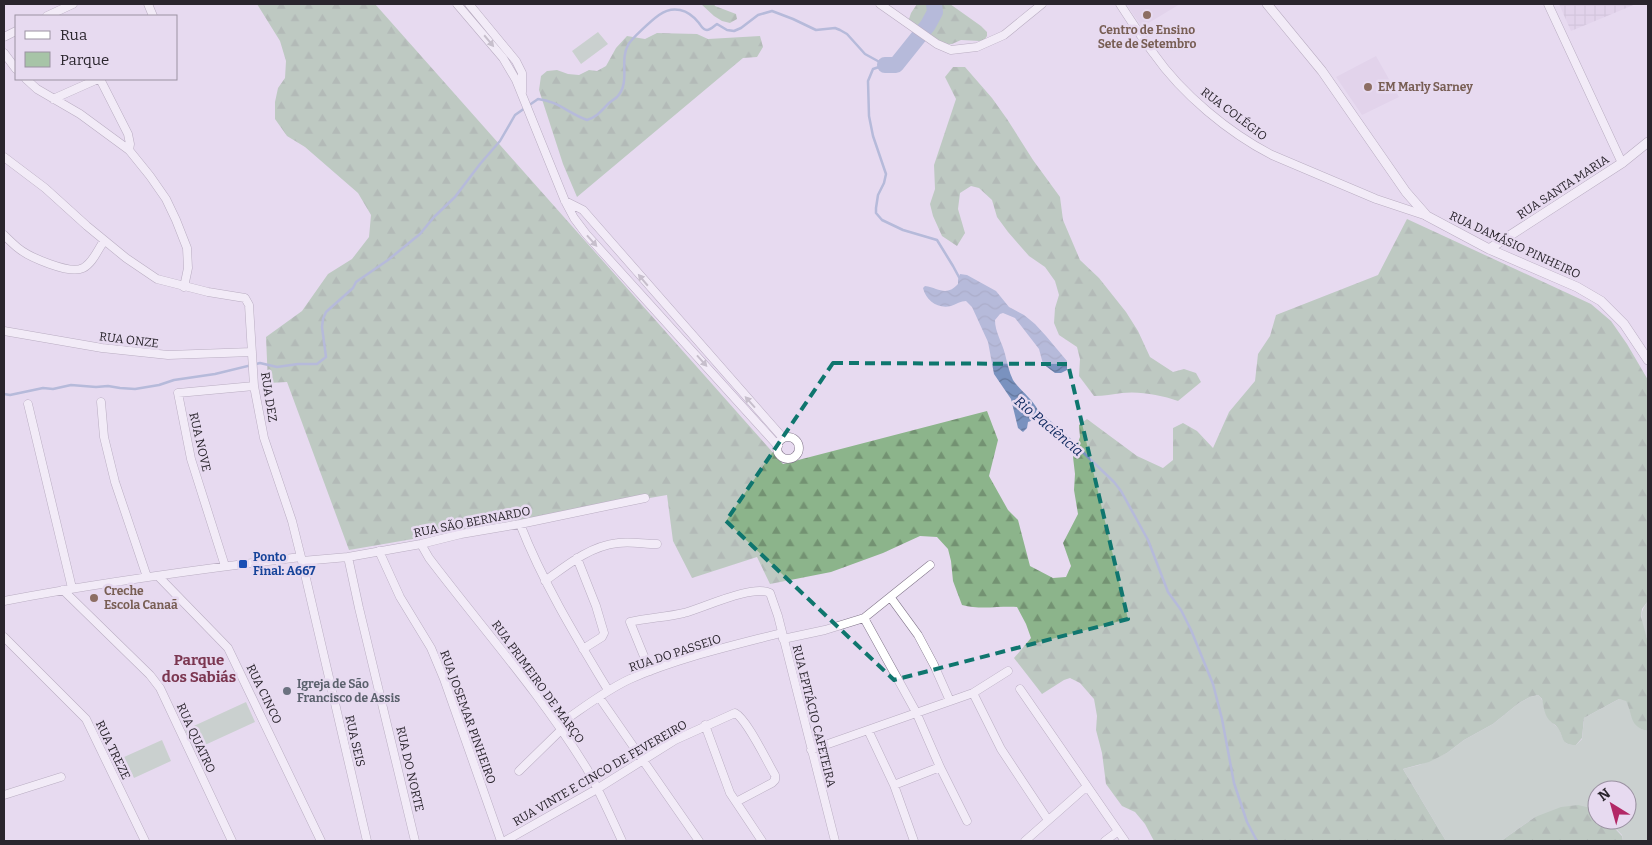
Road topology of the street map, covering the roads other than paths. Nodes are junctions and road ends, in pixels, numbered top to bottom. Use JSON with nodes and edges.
{"nodes":[{"id":1,"x":73,"y":4,"type":"edge"},
{"id":2,"x":457,"y":4,"type":"edge"},
{"id":3,"x":469,"y":4,"type":"edge"},
{"id":4,"x":880,"y":4,"type":"edge"},
{"id":5,"x":1042,"y":4,"type":"edge"},
{"id":6,"x":1120,"y":4,"type":"edge"},
{"id":7,"x":1267,"y":4,"type":"edge"},
{"id":8,"x":1548,"y":4,"type":"edge"},
{"id":9,"x":49,"y":15,"type":"edge"},
{"id":10,"x":4,"y":53,"type":"edge"},
{"id":11,"x":15,"y":68,"type":"edge"},
{"id":12,"x":27,"y":80,"type":"edge"},
{"id":13,"x":97,"y":80,"type":"edge"},
{"id":14,"x":100,"y":80,"type":"edge"},
{"id":15,"x":522,"y":97,"type":"junction"},
{"id":16,"x":54,"y":98,"type":"junction"},
{"id":17,"x":1648,"y":142,"type":"edge"},
{"id":18,"x":128,"y":150,"type":"junction"},
{"id":19,"x":4,"y":157,"type":"edge"},
{"id":20,"x":1622,"y":163,"type":"junction"},
{"id":21,"x":564,"y":201,"type":"junction"},
{"id":22,"x":1427,"y":216,"type":"junction"},
{"id":23,"x":4,"y":235,"type":"edge"},
{"id":24,"x":104,"y":241,"type":"junction"},
{"id":25,"x":1489,"y":249,"type":"junction"},
{"id":26,"x":184,"y":287,"type":"junction"},
{"id":27,"x":4,"y":331,"type":"edge"},
{"id":28,"x":252,"y":356,"type":"junction"},
{"id":29,"x":1648,"y":360,"type":"edge"},
{"id":30,"x":254,"y":386,"type":"junction"},
{"id":31,"x":101,"y":402,"type":"dead end"},
{"id":32,"x":28,"y":404,"type":"dead end"},
{"id":33,"x":783,"y":438,"type":"junction"},
{"id":34,"x":778,"y":446,"type":"junction"},
{"id":35,"x":645,"y":498,"type":"dead end"},
{"id":36,"x":520,"y":524,"type":"junction"},
{"id":37,"x":421,"y":544,"type":"junction"},
{"id":38,"x":657,"y":544,"type":"dead end"},
{"id":39,"x":379,"y":551,"type":"junction"},
{"id":40,"x":348,"y":557,"type":"junction"},
{"id":41,"x":577,"y":558,"type":"junction"},
{"id":42,"x":301,"y":559,"type":"junction"},
{"id":43,"x":930,"y":565,"type":"dead end"},
{"id":44,"x":225,"y":566,"type":"junction"},
{"id":45,"x":158,"y":576,"type":"junction"},
{"id":46,"x":147,"y":577,"type":"junction"},
{"id":47,"x":545,"y":581,"type":"junction"},
{"id":48,"x":72,"y":588,"type":"junction"},
{"id":49,"x":63,"y":590,"type":"junction"},
{"id":50,"x":891,"y":598,"type":"junction"},
{"id":51,"x":4,"y":601,"type":"edge"},
{"id":52,"x":864,"y":618,"type":"junction"},
{"id":53,"x":782,"y":636,"type":"junction"},
{"id":54,"x":4,"y":637,"type":"edge"},
{"id":55,"x":583,"y":649,"type":"junction"},
{"id":56,"x":650,"y":670,"type":"junction"},
{"id":57,"x":1008,"y":671,"type":"dead end"},
{"id":58,"x":1020,"y":689,"type":"dead end"},
{"id":59,"x":608,"y":690,"type":"junction"},
{"id":60,"x":973,"y":693,"type":"junction"},
{"id":61,"x":599,"y":697,"type":"junction"},
{"id":62,"x":950,"y":701,"type":"junction"},
{"id":63,"x":916,"y":712,"type":"junction"},
{"id":64,"x":705,"y":726,"type":"junction"},
{"id":65,"x":560,"y":728,"type":"junction"},
{"id":66,"x":868,"y":730,"type":"junction"},
{"id":67,"x":811,"y":750,"type":"junction"},
{"id":68,"x":643,"y":759,"type":"junction"},
{"id":69,"x":940,"y":767,"type":"junction"},
{"id":70,"x":519,"y":771,"type":"dead end"},
{"id":71,"x":61,"y":778,"type":"dead end"},
{"id":72,"x":894,"y":784,"type":"junction"},
{"id":73,"x":1086,"y":787,"type":"junction"},
{"id":74,"x":597,"y":789,"type":"junction"},
{"id":75,"x":4,"y":795,"type":"edge"},
{"id":76,"x":736,"y":802,"type":"junction"},
{"id":77,"x":1048,"y":820,"type":"junction"},
{"id":78,"x":967,"y":821,"type":"dead end"},
{"id":79,"x":1117,"y":832,"type":"junction"},
{"id":80,"x":145,"y":841,"type":"edge"},
{"id":81,"x":232,"y":841,"type":"edge"},
{"id":82,"x":321,"y":841,"type":"edge"},
{"id":83,"x":367,"y":841,"type":"edge"},
{"id":84,"x":415,"y":841,"type":"edge"},
{"id":85,"x":501,"y":841,"type":"edge"},
{"id":86,"x":505,"y":841,"type":"edge"},
{"id":87,"x":622,"y":841,"type":"edge"},
{"id":88,"x":699,"y":841,"type":"edge"},
{"id":89,"x":762,"y":841,"type":"edge"},
{"id":90,"x":835,"y":841,"type":"edge"},
{"id":91,"x":914,"y":841,"type":"edge"},
{"id":92,"x":1025,"y":841,"type":"edge"},
{"id":93,"x":1105,"y":841,"type":"edge"},
{"id":94,"x":1125,"y":841,"type":"edge"}],
"edges":[{"from":1,"to":9,"type":"street"},
{"from":2,"to":15,"type":"street","one_way":true},
{"from":3,"to":15,"type":"street"},
{"from":4,"to":5,"type":"street"},
{"from":6,"to":22,"type":"street","name":"RUA COLÉGIO"},
{"from":7,"to":22,"type":"street","name":"RUA DAMÁSIO PINHEIRO"},
{"from":8,"to":20,"type":"street"},
{"from":10,"to":11,"type":"street"},
{"from":12,"to":16,"type":"street"},
{"from":13,"to":16,"type":"street"},
{"from":14,"to":18,"type":"street"},
{"from":15,"to":21,"type":"street"},
{"from":16,"to":18,"type":"street"},
{"from":17,"to":20,"type":"street","name":"RUA SANTA MARIA"},
{"from":18,"to":26,"type":"street"},
{"from":19,"to":24,"type":"street"},
{"from":20,"to":25,"type":"street","name":"RUA SANTA MARIA"},
{"from":33,"to":21,"type":"street","one_way":true},
{"from":21,"to":34,"type":"street","one_way":true},
{"from":22,"to":25,"type":"street","name":"RUA DAMÁSIO PINHEIRO"},
{"from":23,"to":24,"type":"street"},
{"from":24,"to":26,"type":"street"},
{"from":25,"to":29,"type":"street","name":"RUA DAMÁSIO PINHEIRO"},
{"from":26,"to":28,"type":"street","name":"RUA DEZ"},
{"from":27,"to":28,"type":"street","name":"RUA ONZE"},
{"from":28,"to":30,"type":"street","name":"RUA DEZ"},
{"from":30,"to":42,"type":"street","name":"RUA DEZ"},
{"from":30,"to":44,"type":"street","name":"RUA NOVE"},
{"from":31,"to":46,"type":"street"},
{"from":32,"to":48,"type":"street"},
{"from":33,"to":34,"type":"street"},
{"from":33,"to":34,"type":"street"},
{"from":35,"to":36,"type":"street","name":"RUA SÃO BERNARDO"},
{"from":36,"to":37,"type":"street","name":"RUA SÃO BERNARDO"},
{"from":36,"to":47,"type":"street"},
{"from":37,"to":39,"type":"street","name":"RUA SÃO BERNARDO"},
{"from":37,"to":65,"type":"street","name":"RUA PRIMEIRO DE MARÇO"},
{"from":38,"to":41,"type":"street"},
{"from":39,"to":40,"type":"street","name":"RUA SÃO BERNARDO"},
{"from":39,"to":85,"type":"street","name":"RUA JOSEMAR PINHEIRO"},
{"from":40,"to":42,"type":"street","name":"RUA SÃO BERNARDO"},
{"from":40,"to":84,"type":"street","name":"RUA DO NORTE"},
{"from":41,"to":47,"type":"street"},
{"from":41,"to":55,"type":"street"},
{"from":42,"to":44,"type":"street","name":"RUA SÃO BERNARDO"},
{"from":42,"to":83,"type":"street","name":"RUA SEIS"},
{"from":43,"to":50,"type":"street","name":"RUA DO PASSEIO"},
{"from":44,"to":45,"type":"street","name":"RUA SÃO BERNARDO"},
{"from":45,"to":46,"type":"street","name":"RUA SÃO BERNARDO"},
{"from":45,"to":82,"type":"street","name":"RUA CINCO"},
{"from":46,"to":48,"type":"street","name":"RUA SÃO BERNARDO"},
{"from":47,"to":55,"type":"street"},
{"from":48,"to":49,"type":"street","name":"RUA SÃO BERNARDO"},
{"from":49,"to":51,"type":"street","name":"RUA SÃO BERNARDO"},
{"from":49,"to":81,"type":"street","name":"RUA QUATRO"},
{"from":50,"to":52,"type":"street","name":"RUA DO PASSEIO"},
{"from":50,"to":62,"type":"street"},
{"from":52,"to":53,"type":"street","name":"RUA DO PASSEIO"},
{"from":52,"to":63,"type":"street"},
{"from":53,"to":56,"type":"street","name":"RUA DO PASSEIO"},
{"from":53,"to":56,"type":"street","name":"RUA EPITÁCIO CAFETEIRA"},
{"from":53,"to":67,"type":"street","name":"RUA EPITÁCIO CAFETEIRA"},
{"from":54,"to":80,"type":"street","name":"RUA TREZE"},
{"from":55,"to":59,"type":"street"},
{"from":56,"to":59,"type":"street","name":"RUA DO PASSEIO"},
{"from":57,"to":60,"type":"street"},
{"from":58,"to":73,"type":"street"},
{"from":59,"to":61,"type":"street","name":"RUA DO PASSEIO"},
{"from":60,"to":62,"type":"street"},
{"from":60,"to":77,"type":"street"},
{"from":61,"to":65,"type":"street","name":"RUA DO PASSEIO"},
{"from":61,"to":68,"type":"street"},
{"from":62,"to":63,"type":"street"},
{"from":63,"to":66,"type":"street"},
{"from":63,"to":69,"type":"street"},
{"from":64,"to":68,"type":"street","name":"RUA VINTE E CINCO DE FEVEREIRO"},
{"from":64,"to":76,"type":"street"},
{"from":64,"to":76,"type":"street","name":"RUA VINTE E CINCO DE FEVEREIRO"},
{"from":65,"to":70,"type":"street","name":"RUA DO PASSEIO"},
{"from":65,"to":74,"type":"street","name":"RUA PRIMEIRO DE MARÇO"},
{"from":66,"to":67,"type":"street"},
{"from":66,"to":72,"type":"street"},
{"from":67,"to":90,"type":"street","name":"RUA EPITÁCIO CAFETEIRA"},
{"from":68,"to":74,"type":"street","name":"RUA VINTE E CINCO DE FEVEREIRO"},
{"from":68,"to":88,"type":"street"},
{"from":69,"to":72,"type":"street"},
{"from":69,"to":78,"type":"street"},
{"from":71,"to":75,"type":"street"},
{"from":72,"to":91,"type":"street"},
{"from":73,"to":77,"type":"street"},
{"from":73,"to":79,"type":"street"},
{"from":74,"to":86,"type":"street","name":"RUA VINTE E CINCO DE FEVEREIRO"},
{"from":74,"to":87,"type":"street","name":"RUA PRIMEIRO DE MARÇO"},
{"from":76,"to":89,"type":"street"},
{"from":77,"to":92,"type":"street"},
{"from":79,"to":93,"type":"street"},
{"from":79,"to":94,"type":"street"}]}
